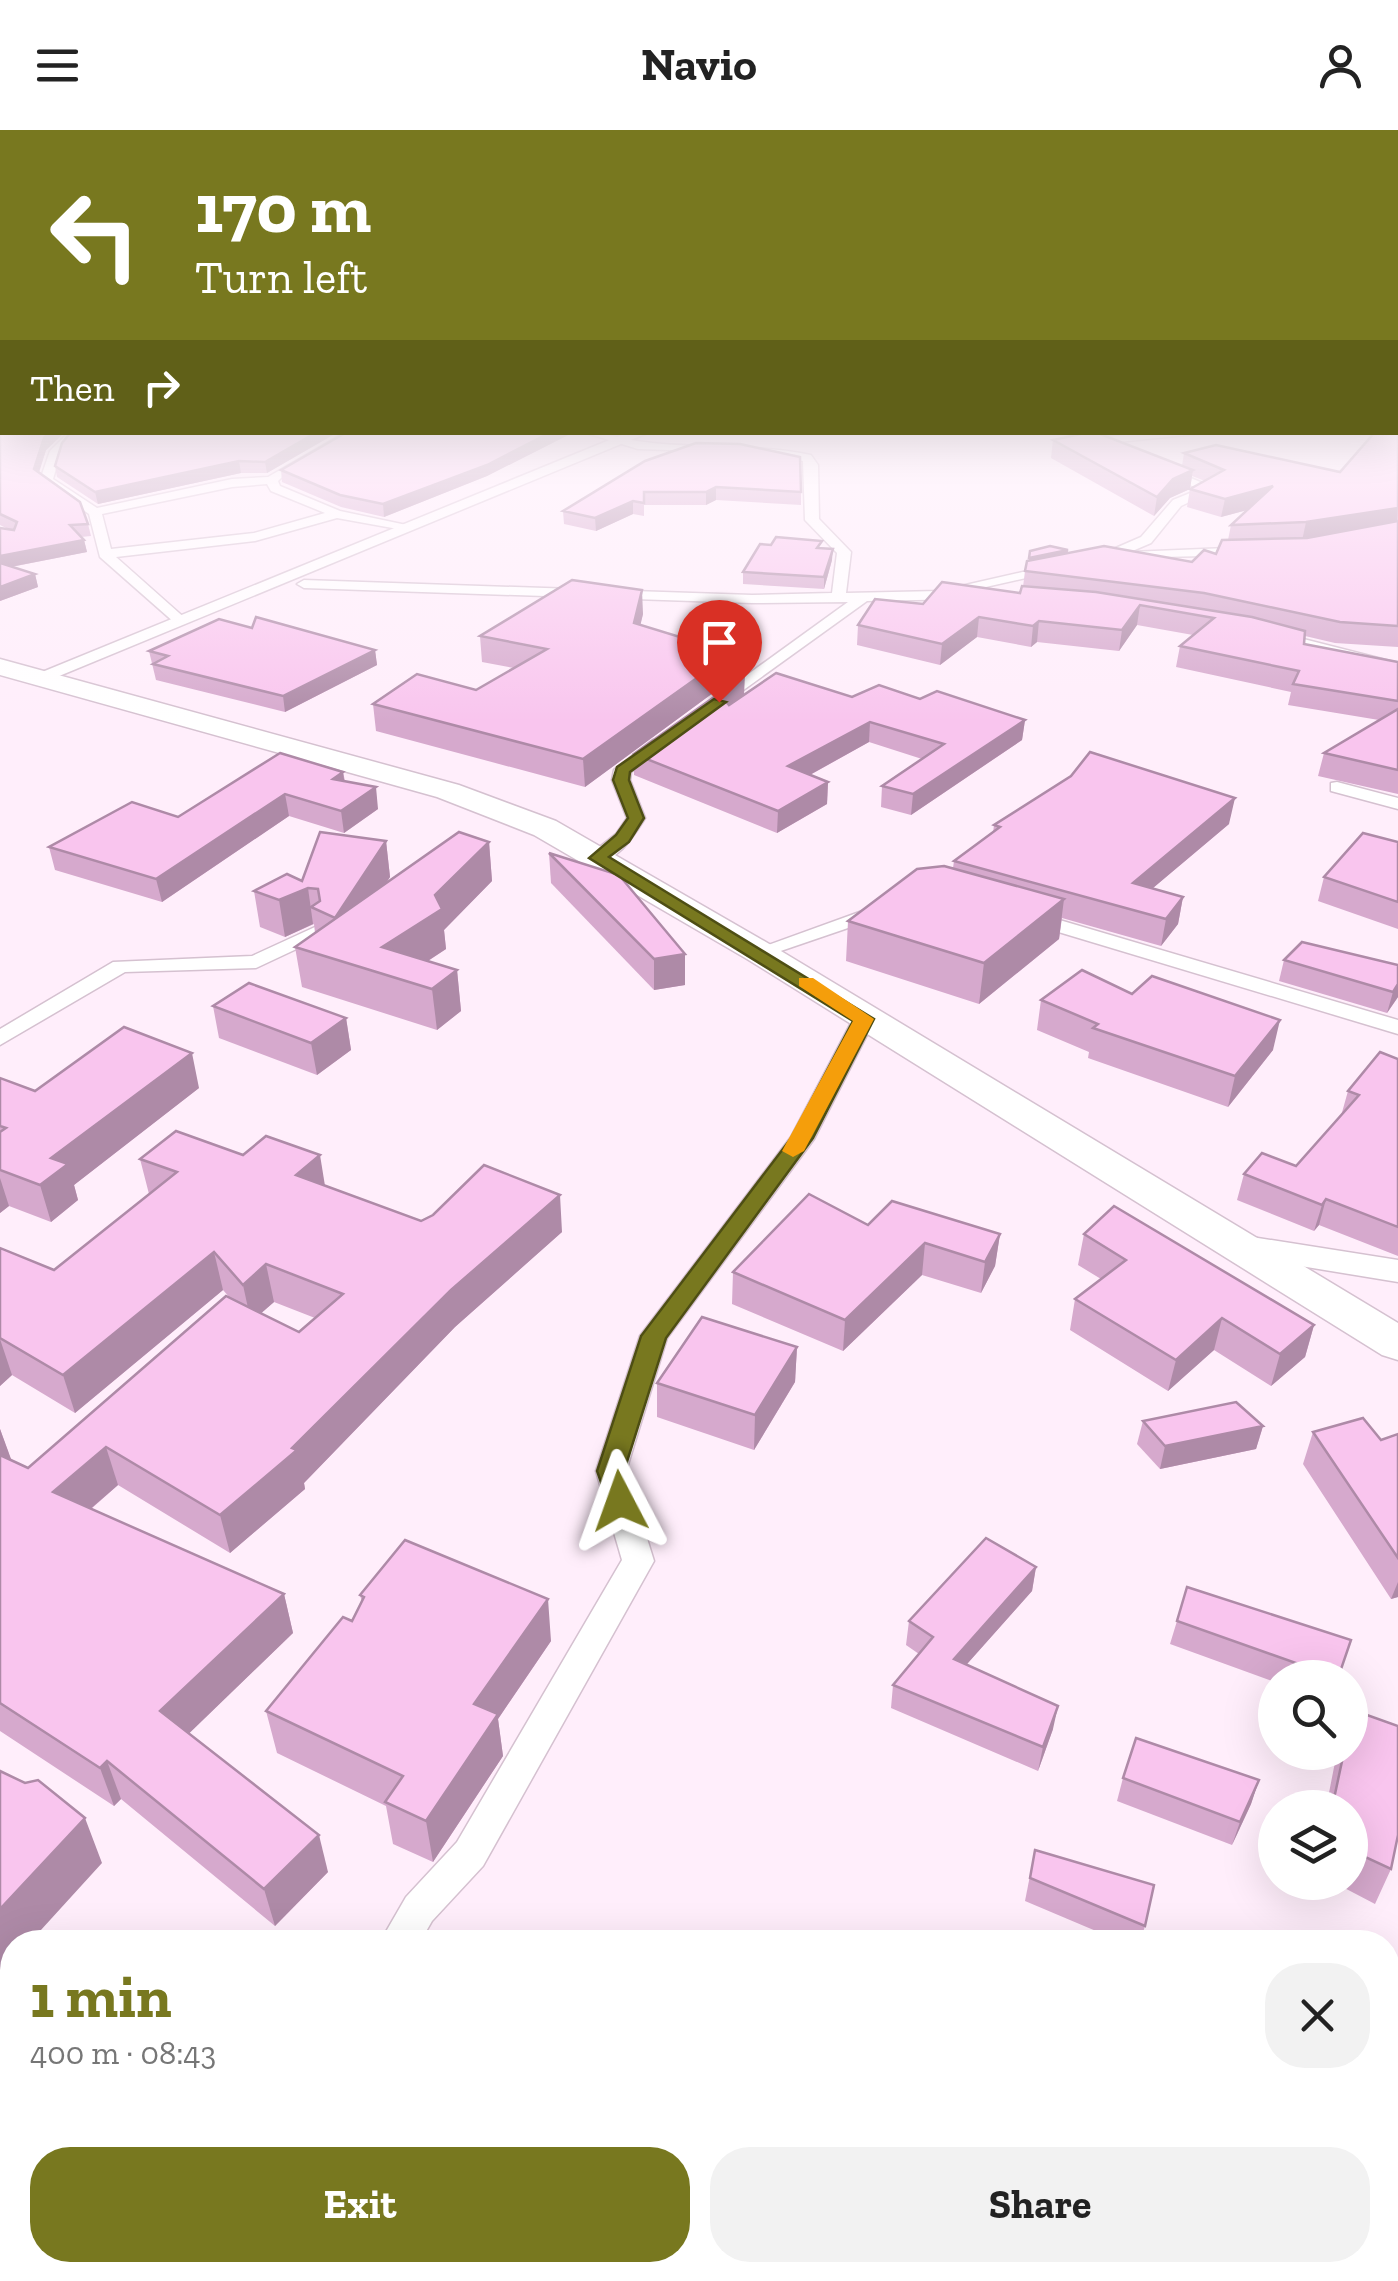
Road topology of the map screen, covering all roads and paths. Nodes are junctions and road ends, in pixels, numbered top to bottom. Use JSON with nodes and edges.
{"nodes":[{"id":1,"x":98,"y":520,"type":"edge"},
{"id":2,"x":314,"y":520,"type":"edge"},
{"id":3,"x":372,"y":520,"type":"edge"},
{"id":4,"x":425,"y":520,"type":"edge"},
{"id":5,"x":450,"y":520,"type":"edge"},
{"id":6,"x":812,"y":520,"type":"edge"},
{"id":7,"x":1162,"y":520,"type":"edge"},
{"id":8,"x":408,"y":527,"type":"junction"},
{"id":9,"x":1264,"y":550,"type":"edge"},
{"id":10,"x":105,"y":554,"type":"junction"},
{"id":11,"x":1106,"y":557,"type":"junction"},
{"id":12,"x":304,"y":584,"type":"junction"},
{"id":13,"x":942,"y":593,"type":"junction"},
{"id":14,"x":838,"y":595,"type":"junction"},
{"id":15,"x":866,"y":595,"type":"junction"},
{"id":16,"x":999,"y":597,"type":"edge"},
{"id":17,"x":180,"y":620,"type":"junction"},
{"id":18,"x":1248,"y":630,"type":"edge"},
{"id":19,"x":0,"y":667,"type":"edge"},
{"id":20,"x":1398,"y":668,"type":"edge"},
{"id":21,"x":56,"y":681,"type":"junction"},
{"id":22,"x":705,"y":712,"type":"edge"},
{"id":23,"x":678,"y":731,"type":"edge"},
{"id":24,"x":1337,"y":787,"type":"dead end"},
{"id":25,"x":1398,"y":804,"type":"edge"},
{"id":26,"x":598,"y":858,"type":"junction"},
{"id":27,"x":895,"y":905,"type":"edge"},
{"id":28,"x":1006,"y":910,"type":"edge"},
{"id":29,"x":316,"y":933,"type":"edge"},
{"id":30,"x":759,"y":952,"type":"junction"},
{"id":31,"x":864,"y":1019,"type":"junction"},
{"id":32,"x":1398,"y":1027,"type":"edge"},
{"id":33,"x":0,"y":1038,"type":"edge"},
{"id":34,"x":1236,"y":1246,"type":"junction"},
{"id":35,"x":1398,"y":1271,"type":"edge"},
{"id":36,"x":1398,"y":1344,"type":"edge"},
{"id":37,"x":406,"y":1930,"type":"edge"}],
"edges":[{"from":1,"to":10,"type":"street"},
{"from":2,"to":10,"type":"street"},
{"from":3,"to":8,"type":"street"},
{"from":4,"to":8,"type":"street"},
{"from":5,"to":12,"type":"street"},
{"from":6,"to":14,"type":"street"},
{"from":7,"to":11,"type":"street"},
{"from":8,"to":17,"type":"street"},
{"from":9,"to":11,"type":"street"},
{"from":10,"to":17,"type":"street"},
{"from":11,"to":13,"type":"street"},
{"from":12,"to":14,"type":"street"},
{"from":12,"to":21,"type":"street"},
{"from":13,"to":15,"type":"street"},
{"from":13,"to":16,"type":"street"},
{"from":14,"to":15,"type":"street"},
{"from":15,"to":22,"type":"street"},
{"from":17,"to":21,"type":"street"},
{"from":18,"to":20,"type":"street"},
{"from":19,"to":21,"type":"highway"},
{"from":21,"to":26,"type":"highway"},
{"from":23,"to":26,"type":"street"},
{"from":24,"to":25,"type":"street"},
{"from":26,"to":30,"type":"highway"},
{"from":27,"to":30,"type":"street"},
{"from":28,"to":32,"type":"street"},
{"from":29,"to":33,"type":"street"},
{"from":30,"to":31,"type":"highway"},
{"from":31,"to":34,"type":"highway"},
{"from":31,"to":37,"type":"street"},
{"from":34,"to":35,"type":"street"},
{"from":34,"to":36,"type":"highway"}]}
